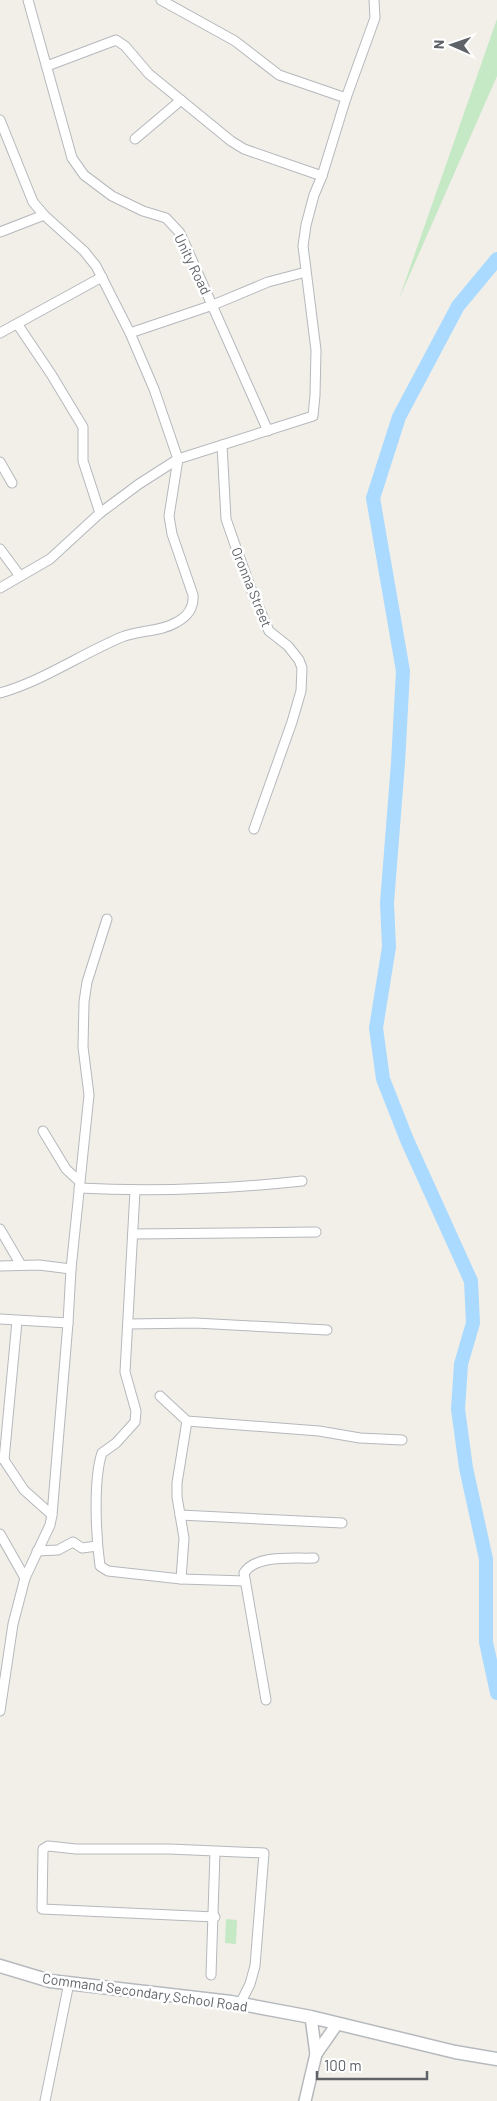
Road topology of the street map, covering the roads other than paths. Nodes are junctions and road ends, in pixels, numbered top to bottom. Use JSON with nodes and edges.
{"nodes":[{"id":1,"x":28,"y":0,"type":"edge"},
{"id":2,"x":161,"y":0,"type":"edge"},
{"id":3,"x":374,"y":0,"type":"edge"},
{"id":4,"x":47,"y":66,"type":"junction"},
{"id":5,"x":346,"y":98,"type":"junction"},
{"id":6,"x":181,"y":100,"type":"junction"},
{"id":7,"x":0,"y":120,"type":"edge"},
{"id":8,"x":135,"y":139,"type":"dead end"},
{"id":9,"x":322,"y":176,"type":"junction"},
{"id":10,"x":44,"y":215,"type":"junction"},
{"id":11,"x":0,"y":232,"type":"edge"},
{"id":12,"x":306,"y":272,"type":"junction"},
{"id":13,"x":102,"y":277,"type":"junction"},
{"id":14,"x":213,"y":305,"type":"junction"},
{"id":15,"x":18,"y":325,"type":"junction"},
{"id":16,"x":0,"y":333,"type":"edge"},
{"id":17,"x":130,"y":333,"type":"junction"},
{"id":18,"x":268,"y":431,"type":"junction"},
{"id":19,"x":222,"y":445,"type":"junction"},
{"id":20,"x":178,"y":459,"type":"junction"},
{"id":21,"x":0,"y":462,"type":"edge"},
{"id":22,"x":12,"y":483,"type":"dead end"},
{"id":23,"x":100,"y":512,"type":"junction"},
{"id":24,"x":0,"y":550,"type":"edge"},
{"id":25,"x":20,"y":576,"type":"junction"},
{"id":26,"x":0,"y":588,"type":"edge"},
{"id":27,"x":0,"y":692,"type":"edge"},
{"id":28,"x":254,"y":829,"type":"dead end"},
{"id":29,"x":107,"y":919,"type":"dead end"},
{"id":30,"x":43,"y":1131,"type":"dead end"},
{"id":31,"x":302,"y":1181,"type":"dead end"},
{"id":32,"x":79,"y":1185,"type":"junction"},
{"id":33,"x":135,"y":1191,"type":"junction"},
{"id":34,"x":0,"y":1229,"type":"edge"},
{"id":35,"x":316,"y":1232,"type":"dead end"},
{"id":36,"x":133,"y":1234,"type":"junction"},
{"id":37,"x":21,"y":1265,"type":"junction"},
{"id":38,"x":0,"y":1266,"type":"edge"},
{"id":39,"x":71,"y":1269,"type":"junction"},
{"id":40,"x":0,"y":1319,"type":"edge"},
{"id":41,"x":17,"y":1321,"type":"junction"},
{"id":42,"x":68,"y":1323,"type":"junction"},
{"id":43,"x":129,"y":1324,"type":"junction"},
{"id":44,"x":327,"y":1330,"type":"dead end"},
{"id":45,"x":160,"y":1396,"type":"dead end"},
{"id":46,"x":187,"y":1421,"type":"junction"},
{"id":47,"x":402,"y":1440,"type":"dead end"},
{"id":48,"x":2,"y":1457,"type":"edge"},
{"id":49,"x":52,"y":1515,"type":"junction"},
{"id":50,"x":180,"y":1515,"type":"junction"},
{"id":51,"x":342,"y":1523,"type":"dead end"},
{"id":52,"x":0,"y":1534,"type":"edge"},
{"id":53,"x":97,"y":1546,"type":"junction"},
{"id":54,"x":37,"y":1551,"type":"junction"},
{"id":55,"x":314,"y":1558,"type":"dead end"},
{"id":56,"x":25,"y":1578,"type":"junction"},
{"id":57,"x":181,"y":1579,"type":"junction"},
{"id":58,"x":244,"y":1581,"type":"junction"},
{"id":59,"x":266,"y":1700,"type":"dead end"},
{"id":60,"x":0,"y":1711,"type":"edge"},
{"id":61,"x":215,"y":1852,"type":"junction"},
{"id":62,"x":214,"y":1917,"type":"junction"},
{"id":63,"x":0,"y":1966,"type":"edge"},
{"id":64,"x":212,"y":1976,"type":"dead end"},
{"id":65,"x":68,"y":1982,"type":"junction"},
{"id":66,"x":240,"y":2004,"type":"junction"},
{"id":67,"x":311,"y":2017,"type":"junction"},
{"id":68,"x":337,"y":2024,"type":"junction"},
{"id":69,"x":316,"y":2054,"type":"junction"},
{"id":70,"x":497,"y":2059,"type":"edge"},
{"id":71,"x":45,"y":2101,"type":"edge"},
{"id":72,"x":305,"y":2101,"type":"edge"}],
"edges":[{"from":1,"to":4,"type":"street","name":"Unity Road"},
{"from":2,"to":5,"type":"street"},
{"from":3,"to":5,"type":"street"},
{"from":4,"to":6,"type":"street"},
{"from":4,"to":14,"type":"street","name":"Unity Road"},
{"from":5,"to":9,"type":"street"},
{"from":6,"to":8,"type":"street"},
{"from":6,"to":9,"type":"street"},
{"from":7,"to":10,"type":"street"},
{"from":9,"to":12,"type":"street"},
{"from":10,"to":11,"type":"street"},
{"from":10,"to":13,"type":"street"},
{"from":12,"to":14,"type":"street"},
{"from":12,"to":18,"type":"street"},
{"from":13,"to":15,"type":"street"},
{"from":13,"to":17,"type":"street"},
{"from":14,"to":17,"type":"street"},
{"from":14,"to":18,"type":"street","name":"Unity Road"},
{"from":15,"to":16,"type":"street"},
{"from":15,"to":23,"type":"street"},
{"from":17,"to":20,"type":"street"},
{"from":18,"to":19,"type":"street"},
{"from":19,"to":20,"type":"street"},
{"from":19,"to":28,"type":"street","name":"Oronna Street"},
{"from":20,"to":23,"type":"street"},
{"from":20,"to":27,"type":"street"},
{"from":21,"to":22,"type":"street"},
{"from":23,"to":25,"type":"street"},
{"from":24,"to":25,"type":"street"},
{"from":25,"to":26,"type":"street"},
{"from":29,"to":32,"type":"street"},
{"from":30,"to":32,"type":"street"},
{"from":31,"to":33,"type":"street"},
{"from":32,"to":33,"type":"street"},
{"from":32,"to":39,"type":"street"},
{"from":33,"to":36,"type":"street"},
{"from":34,"to":37,"type":"street"},
{"from":35,"to":36,"type":"street"},
{"from":36,"to":43,"type":"street"},
{"from":37,"to":38,"type":"street"},
{"from":37,"to":39,"type":"street"},
{"from":39,"to":42,"type":"street"},
{"from":40,"to":41,"type":"street"},
{"from":41,"to":42,"type":"street"},
{"from":41,"to":48,"type":"street"},
{"from":42,"to":49,"type":"street"},
{"from":43,"to":44,"type":"street"},
{"from":43,"to":53,"type":"street"},
{"from":45,"to":46,"type":"street"},
{"from":46,"to":47,"type":"street"},
{"from":46,"to":50,"type":"street"},
{"from":48,"to":49,"type":"street"},
{"from":49,"to":54,"type":"street"},
{"from":50,"to":51,"type":"street"},
{"from":50,"to":57,"type":"street"},
{"from":52,"to":56,"type":"street"},
{"from":53,"to":54,"type":"street"},
{"from":53,"to":57,"type":"street"},
{"from":54,"to":56,"type":"street"},
{"from":55,"to":58,"type":"street"},
{"from":56,"to":60,"type":"street"},
{"from":57,"to":58,"type":"street"},
{"from":58,"to":59,"type":"street"},
{"from":61,"to":62,"type":"street"},
{"from":61,"to":62,"type":"street"},
{"from":61,"to":66,"type":"street"},
{"from":62,"to":64,"type":"street"},
{"from":63,"to":65,"type":"main road","name":"Command Secondary School Road"},
{"from":65,"to":66,"type":"main road","name":"Command Secondary School Road"},
{"from":65,"to":71,"type":"street"},
{"from":66,"to":67,"type":"main road","name":"Command Secondary School Road"},
{"from":67,"to":68,"type":"main road","name":"Command Secondary School Road"},
{"from":67,"to":69,"type":"street"},
{"from":68,"to":69,"type":"street"},
{"from":68,"to":70,"type":"main road","name":"Command Secondary School Road"},
{"from":69,"to":72,"type":"street"}]}
